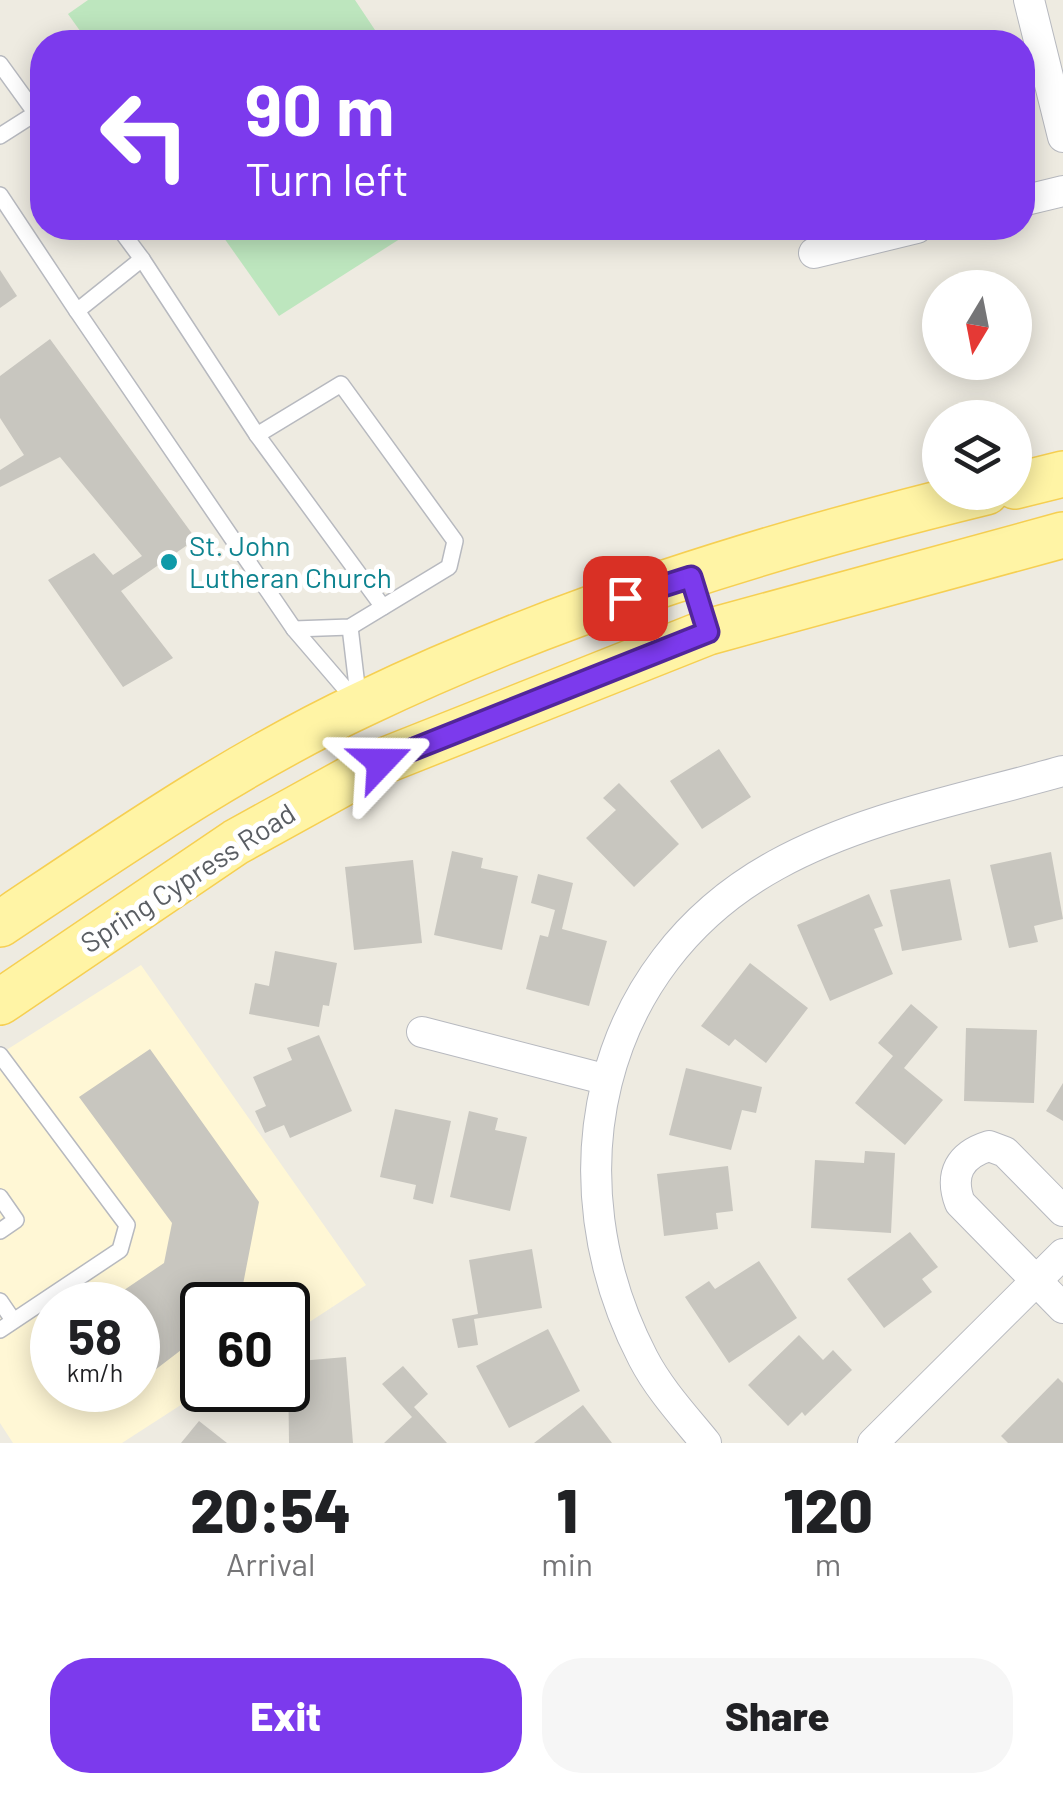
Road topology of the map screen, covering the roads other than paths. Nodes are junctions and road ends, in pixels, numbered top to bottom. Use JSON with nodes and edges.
{"nodes":[{"id":1,"x":1029,"y":0,"type":"edge"},
{"id":2,"x":0,"y":64,"type":"edge"},
{"id":3,"x":30,"y":105,"type":"edge"},
{"id":4,"x":30,"y":121,"type":"edge"},
{"id":5,"x":0,"y":136,"type":"edge"},
{"id":6,"x":1063,"y":137,"type":"edge"},
{"id":7,"x":1063,"y":191,"type":"edge"},
{"id":8,"x":0,"y":195,"type":"edge"},
{"id":9,"x":1035,"y":198,"type":"edge"},
{"id":10,"x":128,"y":240,"type":"edge"},
{"id":11,"x":868,"y":240,"type":"edge"},
{"id":12,"x":814,"y":253,"type":"dead end"},
{"id":13,"x":142,"y":259,"type":"junction"},
{"id":14,"x":76,"y":312,"type":"junction"},
{"id":15,"x":258,"y":435,"type":"junction"},
{"id":16,"x":1063,"y":474,"type":"edge"},
{"id":17,"x":1032,"y":482,"type":"edge"},
{"id":18,"x":922,"y":508,"type":"edge"},
{"id":19,"x":1063,"y":535,"type":"edge"},
{"id":20,"x":691,"y":577,"type":"junction"},
{"id":21,"x":383,"y":607,"type":"junction"},
{"id":22,"x":350,"y":628,"type":"junction"},
{"id":23,"x":294,"y":630,"type":"junction"},
{"id":24,"x":708,"y":632,"type":"junction"},
{"id":25,"x":360,"y":705,"type":"junction"},
{"id":26,"x":381,"y":762,"type":"junction"},
{"id":27,"x":1063,"y":771,"type":"edge"},
{"id":28,"x":0,"y":924,"type":"edge"},
{"id":29,"x":0,"y":1002,"type":"edge"},
{"id":30,"x":422,"y":1032,"type":"dead end"},
{"id":31,"x":0,"y":1055,"type":"edge"},
{"id":32,"x":7,"y":1079,"type":"edge"},
{"id":33,"x":604,"y":1079,"type":"junction"},
{"id":34,"x":0,"y":1197,"type":"edge"},
{"id":35,"x":1063,"y":1211,"type":"edge"},
{"id":36,"x":0,"y":1231,"type":"edge"},
{"id":37,"x":1063,"y":1254,"type":"edge"},
{"id":38,"x":1037,"y":1281,"type":"junction"},
{"id":39,"x":0,"y":1302,"type":"edge"},
{"id":40,"x":1063,"y":1308,"type":"edge"},
{"id":41,"x":7,"y":1325,"type":"edge"},
{"id":42,"x":706,"y":1443,"type":"edge"},
{"id":43,"x":873,"y":1443,"type":"edge"}],
"edges":[{"from":1,"to":6,"type":"street"},
{"from":2,"to":3,"type":"lane"},
{"from":4,"to":5,"type":"lane"},
{"from":7,"to":9,"type":"street"},
{"from":8,"to":14,"type":"lane"},
{"from":10,"to":13,"type":"lane"},
{"from":11,"to":12,"type":"street"},
{"from":13,"to":14,"type":"lane"},
{"from":13,"to":15,"type":"lane"},
{"from":14,"to":23,"type":"lane"},
{"from":15,"to":21,"type":"lane"},
{"from":15,"to":21,"type":"lane"},
{"from":16,"to":17,"type":"main road"},
{"from":18,"to":20,"type":"main road"},
{"from":19,"to":24,"type":"main road","name":"Spring Cypress Road"},
{"from":20,"to":24,"type":"main road"},
{"from":20,"to":25,"type":"main road"},
{"from":21,"to":22,"type":"lane"},
{"from":22,"to":23,"type":"lane"},
{"from":22,"to":25,"type":"lane"},
{"from":23,"to":25,"type":"lane"},
{"from":24,"to":26,"type":"main road","name":"Spring Cypress Road"},
{"from":25,"to":26,"type":"main road"},
{"from":25,"to":28,"type":"main road"},
{"from":26,"to":29,"type":"main road","name":"Spring Cypress Road"},
{"from":27,"to":33,"type":"street"},
{"from":30,"to":33,"type":"street"},
{"from":31,"to":32,"type":"lane"},
{"from":32,"to":41,"type":"lane"},
{"from":33,"to":42,"type":"street"},
{"from":34,"to":36,"type":"lane"},
{"from":35,"to":38,"type":"street"},
{"from":37,"to":38,"type":"street"},
{"from":38,"to":40,"type":"street"},
{"from":38,"to":43,"type":"street"},
{"from":39,"to":41,"type":"lane"}]}
